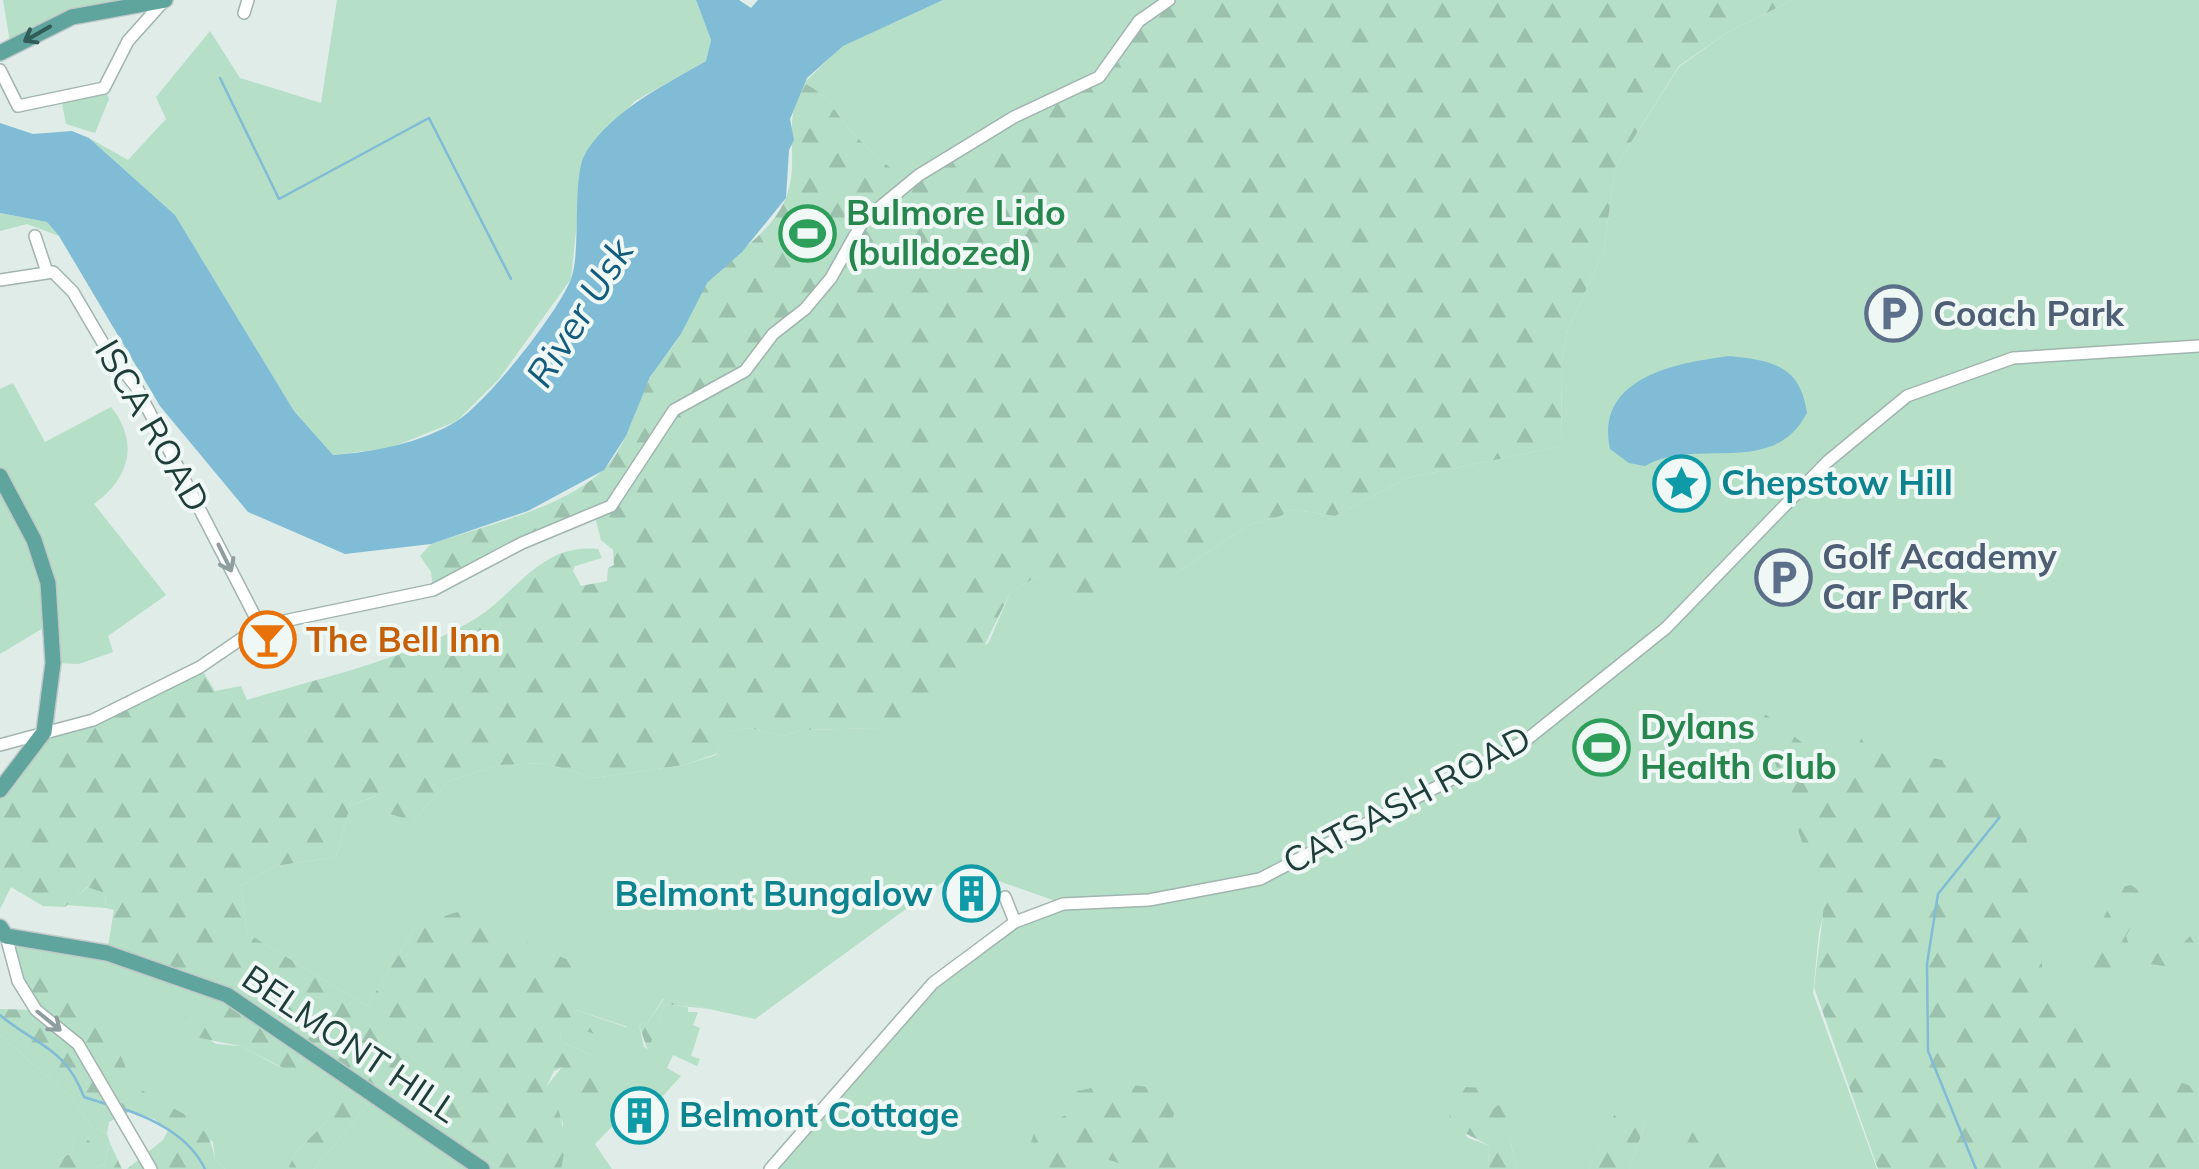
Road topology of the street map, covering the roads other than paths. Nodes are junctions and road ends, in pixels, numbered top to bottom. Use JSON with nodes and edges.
{"nodes":[{"id":1,"x":1169,"y":0,"type":"edge"},
{"id":2,"x":163,"y":1,"type":"edge"},
{"id":3,"x":0,"y":53,"type":"edge"},
{"id":4,"x":0,"y":70,"type":"edge"},
{"id":5,"x":35,"y":236,"type":"dead end"},
{"id":6,"x":46,"y":272,"type":"junction"},
{"id":7,"x":0,"y":280,"type":"edge"},
{"id":8,"x":2199,"y":346,"type":"edge"},
{"id":9,"x":0,"y":476,"type":"edge"},
{"id":10,"x":260,"y":626,"type":"junction"},
{"id":11,"x":44,"y":732,"type":"junction"},
{"id":12,"x":0,"y":745,"type":"edge"},
{"id":13,"x":0,"y":790,"type":"edge"},
{"id":14,"x":1005,"y":897,"type":"dead end"},
{"id":15,"x":1015,"y":922,"type":"junction"},
{"id":16,"x":3,"y":932,"type":"edge"},
{"id":17,"x":151,"y":1169,"type":"edge"},
{"id":18,"x":482,"y":1169,"type":"edge"},
{"id":19,"x":770,"y":1169,"type":"edge"}],
"edges":[{"from":1,"to":10,"type":"street"},
{"from":2,"to":3,"type":"main road","one_way":true},
{"from":2,"to":4,"type":"street"},
{"from":5,"to":6,"type":"street","name":"ISCA ROAD"},
{"from":6,"to":7,"type":"street"},
{"from":6,"to":10,"type":"street","name":"ISCA ROAD","one_way":true},
{"from":8,"to":15,"type":"street","name":"CATSASH ROAD"},
{"from":9,"to":11,"type":"main road"},
{"from":10,"to":11,"type":"street"},
{"from":11,"to":12,"type":"street"},
{"from":11,"to":13,"type":"main road"},
{"from":14,"to":15,"type":"street"},
{"from":15,"to":19,"type":"street","name":"CATSASH ROAD"},
{"from":16,"to":17,"type":"street","one_way":true},
{"from":16,"to":18,"type":"main road","name":"BELMONT HILL"}]}
